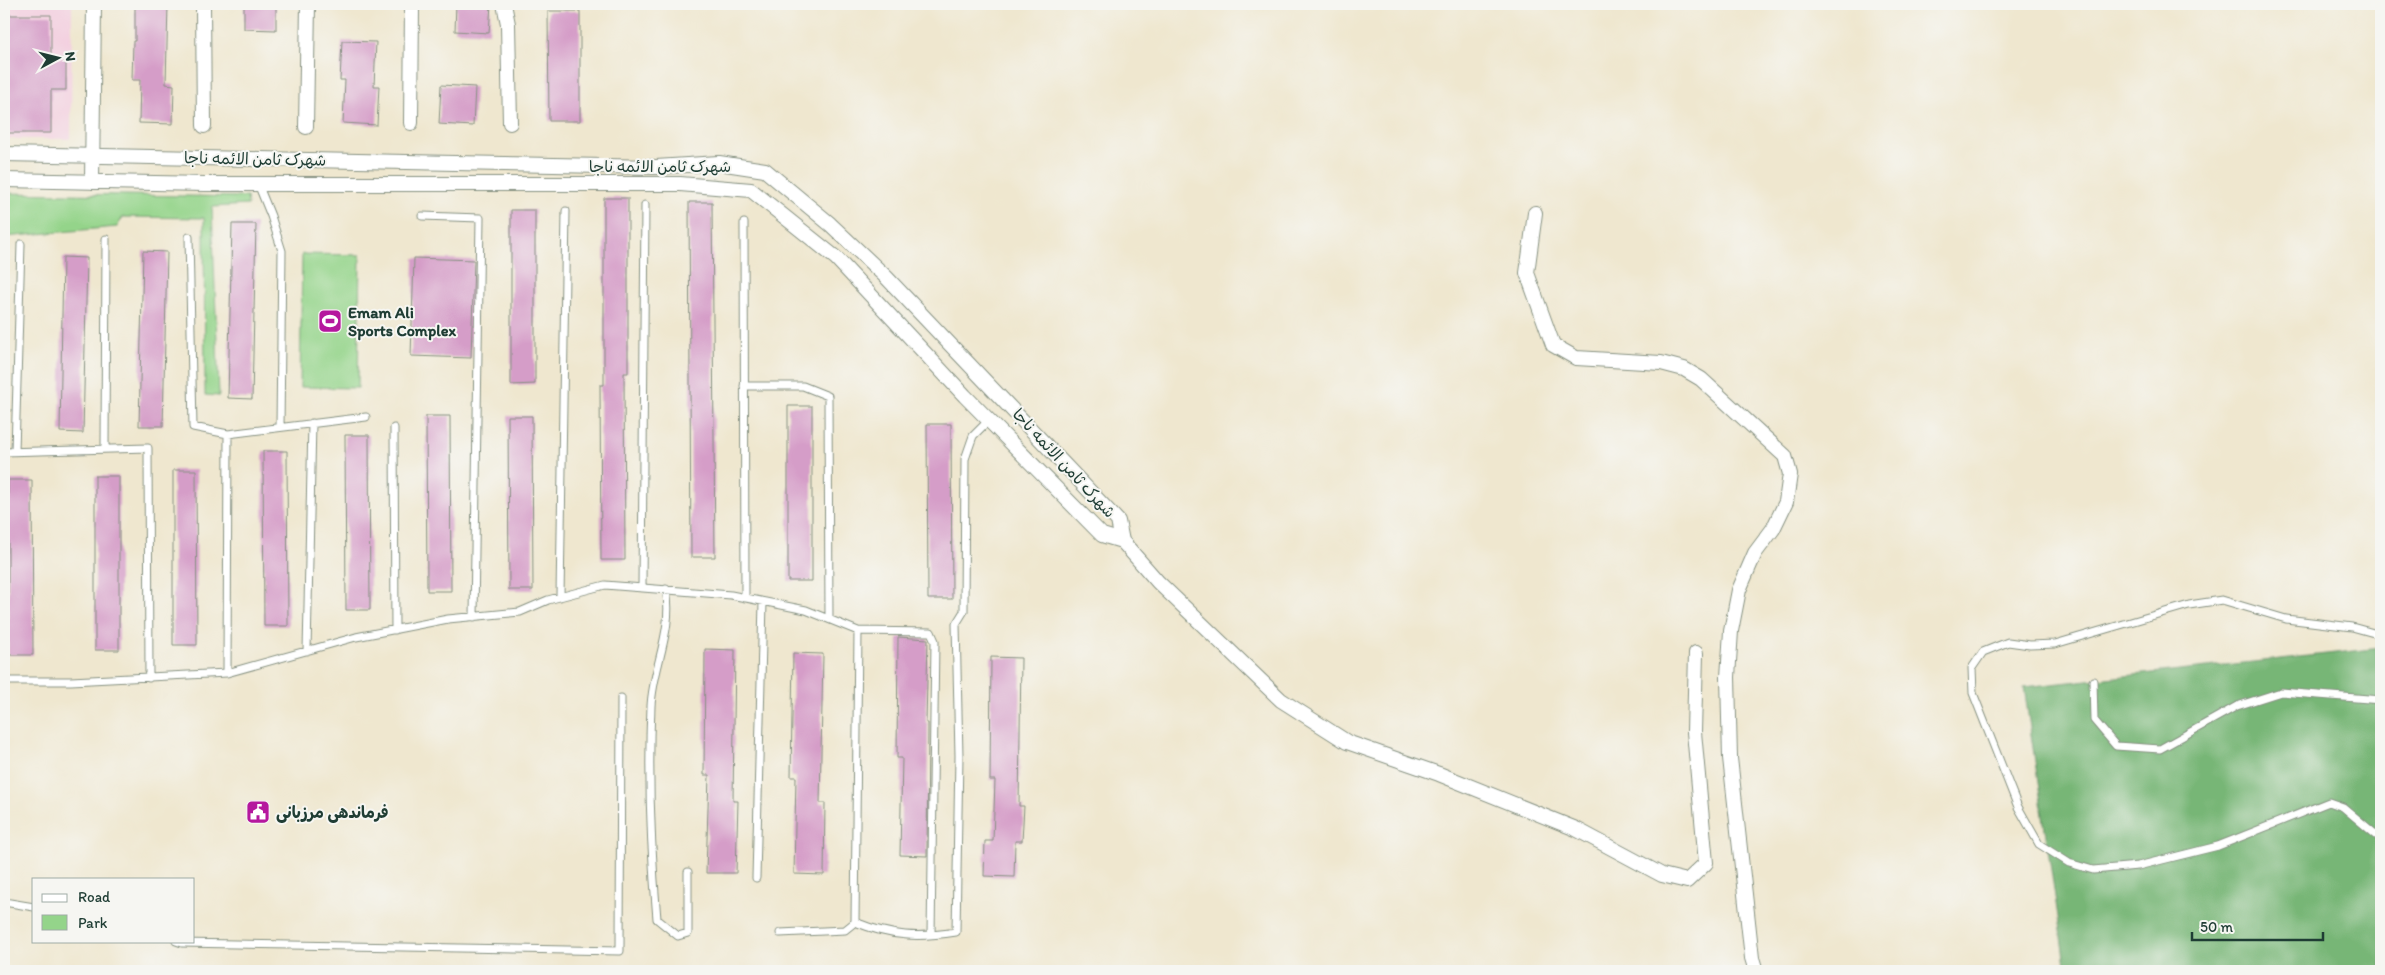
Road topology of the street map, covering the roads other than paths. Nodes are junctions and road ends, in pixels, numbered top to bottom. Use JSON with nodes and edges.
{"nodes":[{"id":1,"x":94,"y":4,"type":"edge"},
{"id":2,"x":203,"y":4,"type":"edge"},
{"id":3,"x":308,"y":4,"type":"edge"},
{"id":4,"x":412,"y":4,"type":"edge"},
{"id":5,"x":504,"y":4,"type":"edge"},
{"id":6,"x":411,"y":123,"type":"dead end"},
{"id":7,"x":510,"y":123,"type":"dead end"},
{"id":8,"x":204,"y":126,"type":"dead end"},
{"id":9,"x":306,"y":127,"type":"dead end"},
{"id":10,"x":4,"y":154,"type":"edge"},
{"id":11,"x":92,"y":155,"type":"junction"},
{"id":12,"x":436,"y":162,"type":"junction"},
{"id":13,"x":666,"y":166,"type":"junction"},
{"id":14,"x":4,"y":180,"type":"edge"},
{"id":15,"x":92,"y":182,"type":"junction"},
{"id":16,"x":258,"y":184,"type":"junction"},
{"id":17,"x":435,"y":184,"type":"junction"},
{"id":18,"x":667,"y":184,"type":"junction"},
{"id":19,"x":645,"y":205,"type":"dead end"},
{"id":20,"x":566,"y":211,"type":"dead end"},
{"id":21,"x":1535,"y":213,"type":"dead end"},
{"id":22,"x":422,"y":216,"type":"dead end"},
{"id":23,"x":744,"y":223,"type":"dead end"},
{"id":24,"x":840,"y":234,"type":"junction"},
{"id":25,"x":189,"y":237,"type":"dead end"},
{"id":26,"x":106,"y":239,"type":"dead end"},
{"id":27,"x":21,"y":244,"type":"dead end"},
{"id":28,"x":825,"y":249,"type":"junction"},
{"id":29,"x":744,"y":386,"type":"junction"},
{"id":30,"x":1006,"y":402,"type":"junction"},
{"id":31,"x":366,"y":418,"type":"dead end"},
{"id":32,"x":989,"y":420,"type":"junction"},
{"id":33,"x":312,"y":424,"type":"junction"},
{"id":34,"x":280,"y":427,"type":"junction"},
{"id":35,"x":394,"y":428,"type":"dead end"},
{"id":36,"x":228,"y":434,"type":"junction"},
{"id":37,"x":105,"y":449,"type":"junction"},
{"id":38,"x":4,"y":452,"type":"edge"},
{"id":39,"x":15,"y":452,"type":"junction"},
{"id":40,"x":1122,"y":541,"type":"junction"},
{"id":41,"x":642,"y":588,"type":"junction"},
{"id":42,"x":666,"y":589,"type":"junction"},
{"id":43,"x":560,"y":597,"type":"junction"},
{"id":44,"x":745,"y":598,"type":"junction"},
{"id":45,"x":763,"y":602,"type":"junction"},
{"id":46,"x":474,"y":617,"type":"junction"},
{"id":47,"x":828,"y":619,"type":"junction"},
{"id":48,"x":394,"y":630,"type":"junction"},
{"id":49,"x":858,"y":631,"type":"junction"},
{"id":50,"x":2381,"y":635,"type":"edge"},
{"id":51,"x":307,"y":651,"type":"junction"},
{"id":52,"x":1696,"y":653,"type":"dead end"},
{"id":53,"x":227,"y":673,"type":"junction"},
{"id":54,"x":149,"y":678,"type":"junction"},
{"id":55,"x":4,"y":680,"type":"edge"},
{"id":56,"x":2093,"y":681,"type":"dead end"},
{"id":57,"x":621,"y":698,"type":"dead end"},
{"id":58,"x":2381,"y":700,"type":"edge"},
{"id":59,"x":2381,"y":839,"type":"edge"},
{"id":60,"x":688,"y":872,"type":"dead end"},
{"id":61,"x":756,"y":878,"type":"dead end"},
{"id":62,"x":4,"y":902,"type":"edge"},
{"id":63,"x":32,"y":907,"type":"edge"},
{"id":64,"x":855,"y":922,"type":"junction"},
{"id":65,"x":780,"y":933,"type":"dead end"},
{"id":66,"x":931,"y":935,"type":"junction"},
{"id":67,"x":179,"y":942,"type":"edge"},
{"id":68,"x":1756,"y":971,"type":"edge"}],
"edges":[{"from":1,"to":11,"type":"street"},
{"from":2,"to":8,"type":"street"},
{"from":3,"to":9,"type":"street"},
{"from":4,"to":6,"type":"street"},
{"from":5,"to":7,"type":"street"},
{"from":10,"to":11,"type":"street","name":"شهرک ثامن الائمه ناجا"},
{"from":11,"to":12,"type":"street","name":"شهرک ثامن الائمه ناجا"},
{"from":11,"to":15,"type":"street"},
{"from":12,"to":13,"type":"street","name":"شهرک ثامن الائمه ناجا"},
{"from":12,"to":17,"type":"street"},
{"from":13,"to":18,"type":"street"},
{"from":13,"to":24,"type":"street","name":"شهرک ثامن الائمه ناجا"},
{"from":14,"to":15,"type":"street","name":"شهرک ثامن الائمه ناجا"},
{"from":15,"to":16,"type":"street","name":"شهرک ثامن الائمه ناجا"},
{"from":16,"to":17,"type":"street","name":"شهرک ثامن الائمه ناجا"},
{"from":16,"to":34,"type":"lane"},
{"from":17,"to":18,"type":"street","name":"شهرک ثامن الائمه ناجا"},
{"from":18,"to":28,"type":"street","name":"شهرک ثامن الائمه ناجا"},
{"from":19,"to":41,"type":"lane"},
{"from":20,"to":43,"type":"lane"},
{"from":21,"to":68,"type":"street"},
{"from":22,"to":46,"type":"lane"},
{"from":23,"to":29,"type":"lane"},
{"from":24,"to":28,"type":"street"},
{"from":24,"to":30,"type":"street","name":"شهرک ثامن الائمه ناجا"},
{"from":25,"to":36,"type":"lane"},
{"from":26,"to":37,"type":"lane"},
{"from":27,"to":39,"type":"lane"},
{"from":28,"to":32,"type":"street","name":"شهرک ثامن الائمه ناجا"},
{"from":29,"to":44,"type":"lane"},
{"from":29,"to":47,"type":"lane"},
{"from":30,"to":32,"type":"street"},
{"from":30,"to":40,"type":"street","name":"شهرک ثامن الائمه ناجا"},
{"from":31,"to":33,"type":"lane"},
{"from":32,"to":40,"type":"street","name":"شهرک ثامن الائمه ناجا"},
{"from":32,"to":66,"type":"lane"},
{"from":33,"to":34,"type":"lane"},
{"from":33,"to":51,"type":"lane"},
{"from":34,"to":36,"type":"lane"},
{"from":35,"to":48,"type":"lane"},
{"from":36,"to":53,"type":"lane"},
{"from":37,"to":39,"type":"lane"},
{"from":37,"to":54,"type":"lane"},
{"from":38,"to":39,"type":"lane"},
{"from":40,"to":52,"type":"street"},
{"from":41,"to":42,"type":"lane"},
{"from":41,"to":43,"type":"lane"},
{"from":42,"to":44,"type":"lane"},
{"from":42,"to":60,"type":"lane"},
{"from":43,"to":46,"type":"lane"},
{"from":44,"to":45,"type":"lane"},
{"from":45,"to":47,"type":"lane"},
{"from":45,"to":61,"type":"lane"},
{"from":46,"to":48,"type":"lane"},
{"from":47,"to":49,"type":"lane"},
{"from":48,"to":51,"type":"lane"},
{"from":49,"to":64,"type":"lane"},
{"from":49,"to":66,"type":"lane"},
{"from":50,"to":59,"type":"lane"},
{"from":51,"to":53,"type":"lane"},
{"from":53,"to":54,"type":"lane"},
{"from":54,"to":55,"type":"lane"},
{"from":56,"to":58,"type":"lane"},
{"from":57,"to":67,"type":"lane"},
{"from":62,"to":63,"type":"lane"},
{"from":64,"to":65,"type":"lane"},
{"from":64,"to":66,"type":"lane"}]}
